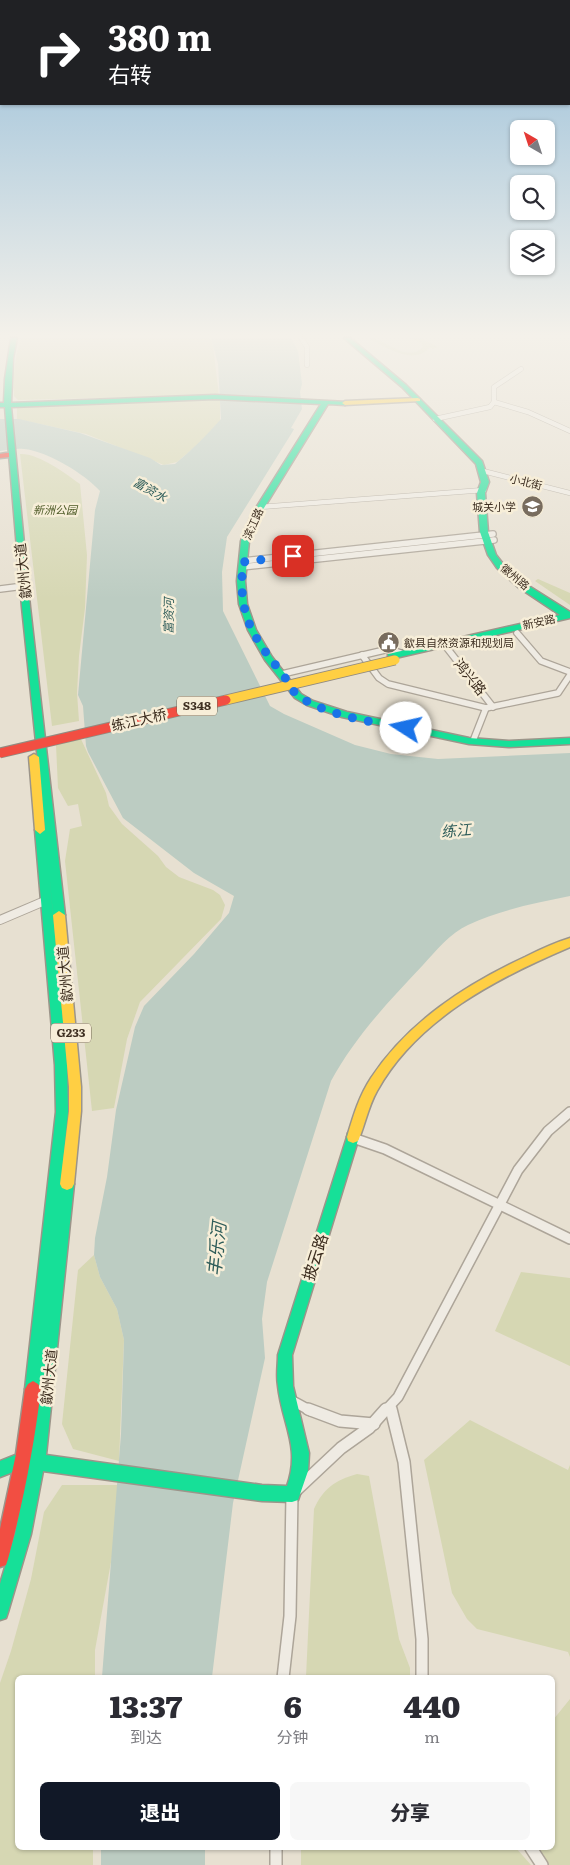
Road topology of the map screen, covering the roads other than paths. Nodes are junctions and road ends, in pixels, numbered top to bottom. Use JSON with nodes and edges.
{"nodes":[{"id":1,"x":3,"y":425,"type":"edge"},
{"id":2,"x":310,"y":425,"type":"edge"},
{"id":3,"x":441,"y":425,"type":"edge"},
{"id":4,"x":557,"y":425,"type":"edge"},
{"id":5,"x":570,"y":431,"type":"edge"},
{"id":6,"x":6,"y":453,"type":"edge"},
{"id":7,"x":483,"y":471,"type":"junction"},
{"id":8,"x":484,"y":490,"type":"junction"},
{"id":9,"x":570,"y":493,"type":"edge"},
{"id":10,"x":260,"y":507,"type":"junction"},
{"id":11,"x":489,"y":537,"type":"junction"},
{"id":12,"x":242,"y":564,"type":"junction"},
{"id":13,"x":16,"y":587,"type":"junction"},
{"id":14,"x":0,"y":589,"type":"edge"},
{"id":15,"x":569,"y":616,"type":"edge"},
{"id":16,"x":517,"y":632,"type":"junction"},
{"id":17,"x":447,"y":648,"type":"junction"},
{"id":18,"x":362,"y":655,"type":"junction"},
{"id":19,"x":396,"y":656,"type":"junction"},
{"id":20,"x":570,"y":673,"type":"edge"},
{"id":21,"x":282,"y":674,"type":"junction"},
{"id":22,"x":490,"y":708,"type":"junction"},
{"id":23,"x":570,"y":740,"type":"edge"},
{"id":24,"x":473,"y":741,"type":"junction"},
{"id":25,"x":0,"y":748,"type":"edge"},
{"id":26,"x":0,"y":753,"type":"edge"},
{"id":27,"x":48,"y":900,"type":"junction"},
{"id":28,"x":0,"y":920,"type":"edge"},
{"id":29,"x":570,"y":942,"type":"edge"},
{"id":30,"x":570,"y":1112,"type":"edge"},
{"id":31,"x":353,"y":1138,"type":"junction"},
{"id":32,"x":499,"y":1204,"type":"junction"},
{"id":33,"x":570,"y":1240,"type":"edge"},
{"id":34,"x":288,"y":1398,"type":"junction"},
{"id":35,"x":390,"y":1407,"type":"junction"},
{"id":36,"x":374,"y":1424,"type":"junction"},
{"id":37,"x":23,"y":1460,"type":"junction"},
{"id":38,"x":37,"y":1462,"type":"junction"},
{"id":39,"x":0,"y":1469,"type":"edge"},
{"id":40,"x":292,"y":1494,"type":"junction"},
{"id":41,"x":0,"y":1556,"type":"edge"},
{"id":42,"x":0,"y":1612,"type":"edge"},
{"id":43,"x":283,"y":1675,"type":"edge"},
{"id":44,"x":422,"y":1675,"type":"edge"},
{"id":45,"x":276,"y":1850,"type":"edge"},
{"id":46,"x":532,"y":1850,"type":"edge"},
{"id":47,"x":276,"y":1865,"type":"edge"},
{"id":48,"x":542,"y":1865,"type":"edge"}],
"edges":[{"from":1,"to":6,"type":"main road","number":"G233"},
{"from":2,"to":10,"type":"main road","name":"滨江路"},
{"from":3,"to":7,"type":"main road"},
{"from":4,"to":5,"type":"street"},
{"from":6,"to":13,"type":"main road","name":"歙州大道","number":"G233"},
{"from":6,"to":38,"type":"main road","name":"歙州大道","number":"G233"},
{"from":7,"to":8,"type":"main road","name":"徽州路"},
{"from":7,"to":9,"type":"street","name":"小北街"},
{"from":8,"to":10,"type":"street"},
{"from":8,"to":11,"type":"main road","name":"徽州路"},
{"from":10,"to":12,"type":"main road","name":"滨江路"},
{"from":11,"to":12,"type":"street"},
{"from":11,"to":15,"type":"main road","name":"徽州路"},
{"from":12,"to":21,"type":"main road","name":"滨江路"},
{"from":13,"to":14,"type":"street"},
{"from":13,"to":27,"type":"main road","name":"歙州大道","number":"G233"},
{"from":15,"to":16,"type":"main road","name":"新安路","number":"S348"},
{"from":15,"to":19,"type":"main road","name":"新安路","number":"S348"},
{"from":16,"to":17,"type":"main road","name":"新安路","number":"S348"},
{"from":16,"to":20,"type":"street"},
{"from":17,"to":19,"type":"main road","name":"新安路","number":"S348"},
{"from":17,"to":22,"type":"street","name":"鸿兴路"},
{"from":18,"to":19,"type":"street"},
{"from":18,"to":21,"type":"street"},
{"from":18,"to":22,"type":"street"},
{"from":19,"to":25,"type":"main road","name":"练江大桥","number":"S348"},
{"from":19,"to":26,"type":"main road","name":"练江大桥","number":"S348","bridge":true},
{"from":20,"to":22,"type":"street"},
{"from":21,"to":24,"type":"main road","name":"滨江路"},
{"from":22,"to":24,"type":"street","name":"鸿兴路"},
{"from":23,"to":24,"type":"main road","name":"滨江路"},
{"from":27,"to":28,"type":"street"},
{"from":27,"to":37,"type":"main road","name":"歙州大道","number":"G233"},
{"from":29,"to":31,"type":"main road","name":"披云路"},
{"from":30,"to":32,"type":"street"},
{"from":31,"to":32,"type":"street"},
{"from":31,"to":34,"type":"main road","name":"披云路"},
{"from":32,"to":33,"type":"street"},
{"from":32,"to":35,"type":"street"},
{"from":34,"to":36,"type":"street"},
{"from":34,"to":40,"type":"main road","name":"披云路"},
{"from":35,"to":36,"type":"street"},
{"from":35,"to":44,"type":"street"},
{"from":36,"to":40,"type":"street"},
{"from":37,"to":38,"type":"main road"},
{"from":37,"to":39,"type":"main road"},
{"from":37,"to":41,"type":"main road","name":"歙州大道","number":"G233"},
{"from":38,"to":40,"type":"main road"},
{"from":38,"to":42,"type":"main road","name":"歙州大道","number":"G233"},
{"from":40,"to":43,"type":"street","name":"披云路"},
{"from":45,"to":47,"type":"street"},
{"from":46,"to":48,"type":"street"}]}
